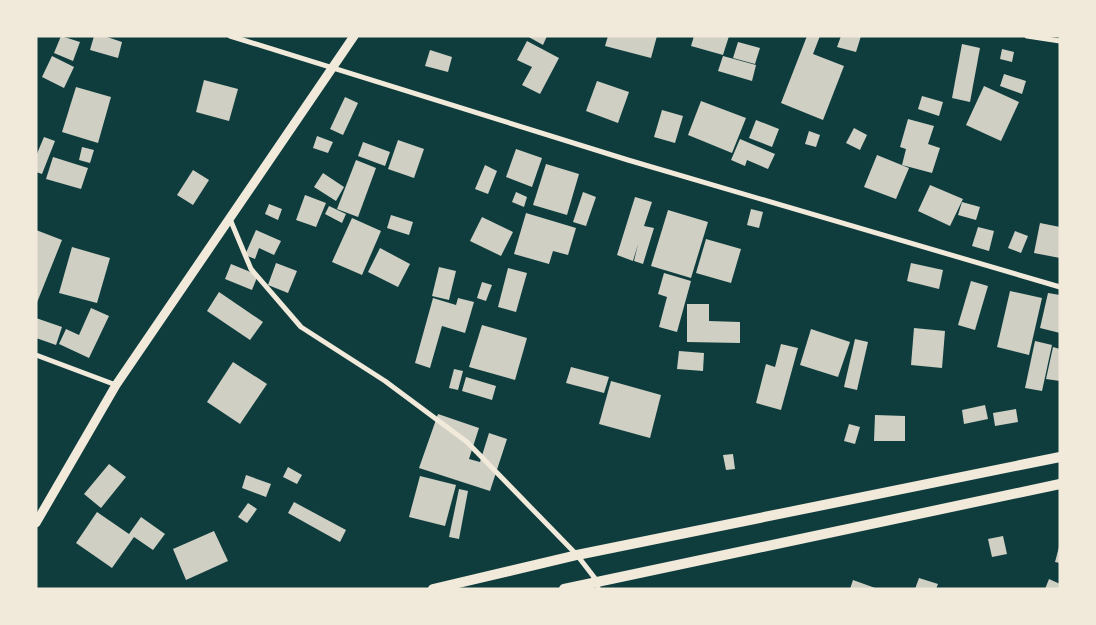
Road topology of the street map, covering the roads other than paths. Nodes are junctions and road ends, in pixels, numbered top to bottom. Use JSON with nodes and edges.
{"nodes":[{"id":1,"x":230,"y":36,"type":"edge"},
{"id":2,"x":354,"y":36,"type":"edge"},
{"id":3,"x":1028,"y":36,"type":"edge"},
{"id":4,"x":1058,"y":40,"type":"edge"},
{"id":5,"x":335,"y":67,"type":"junction"},
{"id":6,"x":230,"y":219,"type":"junction"},
{"id":7,"x":1060,"y":287,"type":"edge"},
{"id":8,"x":36,"y":354,"type":"edge"},
{"id":9,"x":116,"y":385,"type":"junction"},
{"id":10,"x":1060,"y":457,"type":"edge"},
{"id":11,"x":1060,"y":484,"type":"edge"},
{"id":12,"x":36,"y":523,"type":"edge"},
{"id":13,"x":577,"y":555,"type":"junction"},
{"id":14,"x":597,"y":585,"type":"edge"},
{"id":15,"x":432,"y":589,"type":"edge"},
{"id":16,"x":564,"y":589,"type":"edge"}],
"edges":[{"from":1,"to":5,"type":"street"},
{"from":2,"to":5,"type":"street"},
{"from":3,"to":4,"type":"street"},
{"from":5,"to":6,"type":"street"},
{"from":5,"to":7,"type":"street"},
{"from":6,"to":9,"type":"street"},
{"from":6,"to":13,"type":"street"},
{"from":8,"to":9,"type":"street"},
{"from":9,"to":12,"type":"street"},
{"from":10,"to":13,"type":"main road"},
{"from":11,"to":14,"type":"main road"},
{"from":13,"to":14,"type":"street"},
{"from":13,"to":15,"type":"main road"},
{"from":14,"to":16,"type":"main road"}]}
